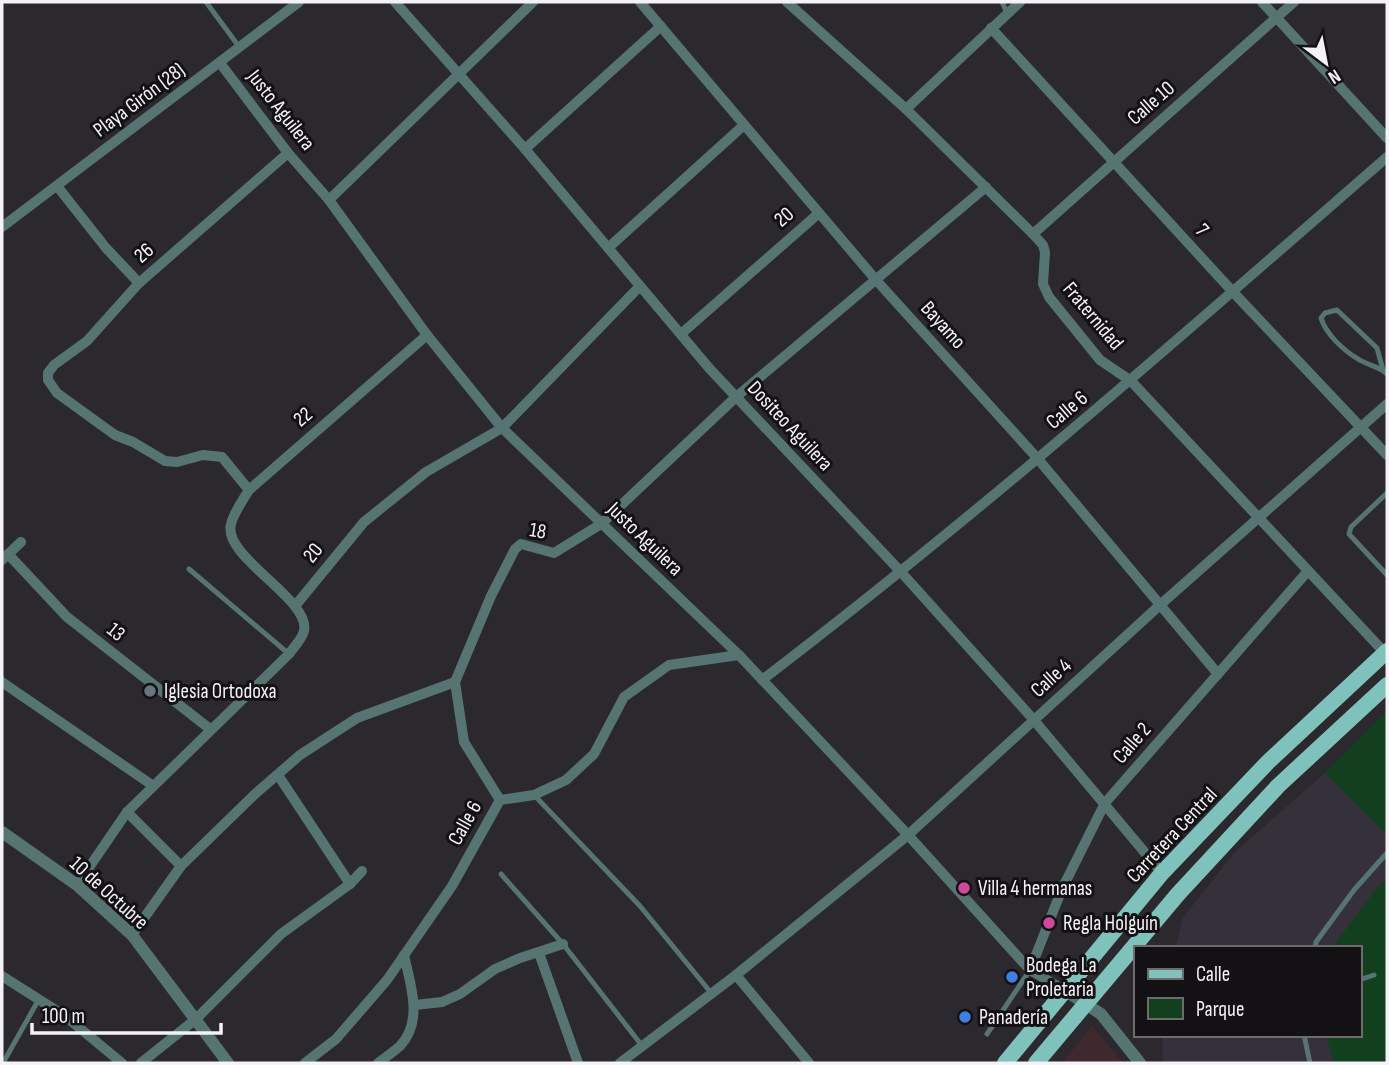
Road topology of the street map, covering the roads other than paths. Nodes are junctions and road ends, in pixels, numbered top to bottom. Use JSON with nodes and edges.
{"nodes":[{"id":1,"x":206,"y":2,"type":"edge"},
{"id":2,"x":299,"y":2,"type":"edge"},
{"id":3,"x":395,"y":2,"type":"edge"},
{"id":4,"x":533,"y":2,"type":"edge"},
{"id":5,"x":640,"y":2,"type":"edge"},
{"id":6,"x":788,"y":2,"type":"edge"},
{"id":7,"x":1002,"y":2,"type":"edge"},
{"id":8,"x":1020,"y":2,"type":"edge"},
{"id":9,"x":1262,"y":2,"type":"edge"},
{"id":10,"x":1294,"y":2,"type":"edge"},
{"id":11,"x":1007,"y":13,"type":"junction"},
{"id":12,"x":1277,"y":17,"type":"junction"},
{"id":13,"x":661,"y":26,"type":"junction"},
{"id":14,"x":991,"y":28,"type":"junction"},
{"id":15,"x":240,"y":48,"type":"junction"},
{"id":16,"x":220,"y":63,"type":"junction"},
{"id":17,"x":457,"y":74,"type":"junction"},
{"id":18,"x":906,"y":109,"type":"junction"},
{"id":19,"x":744,"y":125,"type":"junction"},
{"id":20,"x":1387,"y":138,"type":"edge"},
{"id":21,"x":525,"y":149,"type":"junction"},
{"id":22,"x":288,"y":153,"type":"junction"},
{"id":23,"x":1387,"y":157,"type":"edge"},
{"id":24,"x":1114,"y":161,"type":"junction"},
{"id":25,"x":57,"y":186,"type":"junction"},
{"id":26,"x":986,"y":187,"type":"junction"},
{"id":27,"x":328,"y":200,"type":"junction"},
{"id":28,"x":819,"y":212,"type":"junction"},
{"id":29,"x":2,"y":227,"type":"edge"},
{"id":30,"x":1034,"y":234,"type":"junction"},
{"id":31,"x":608,"y":248,"type":"junction"},
{"id":32,"x":876,"y":281,"type":"junction"},
{"id":33,"x":139,"y":283,"type":"junction"},
{"id":34,"x":640,"y":286,"type":"junction"},
{"id":35,"x":1233,"y":292,"type":"junction"},
{"id":36,"x":681,"y":334,"type":"junction"},
{"id":37,"x":427,"y":335,"type":"junction"},
{"id":38,"x":1385,"y":372,"type":"edge"},
{"id":39,"x":1131,"y":381,"type":"junction"},
{"id":40,"x":736,"y":397,"type":"junction"},
{"id":41,"x":1387,"y":404,"type":"edge"},
{"id":42,"x":502,"y":428,"type":"junction"},
{"id":43,"x":1361,"y":428,"type":"junction"},
{"id":44,"x":1387,"y":455,"type":"edge"},
{"id":45,"x":1038,"y":459,"type":"junction"},
{"id":46,"x":249,"y":490,"type":"junction"},
{"id":47,"x":1387,"y":493,"type":"edge"},
{"id":48,"x":1260,"y":517,"type":"junction"},
{"id":49,"x":601,"y":524,"type":"junction"},
{"id":50,"x":21,"y":542,"type":"dead end"},
{"id":51,"x":5,"y":557,"type":"edge"},
{"id":52,"x":189,"y":569,"type":"dead end"},
{"id":53,"x":1308,"y":570,"type":"junction"},
{"id":54,"x":901,"y":572,"type":"junction"},
{"id":55,"x":1387,"y":575,"type":"edge"},
{"id":56,"x":1160,"y":605,"type":"junction"},
{"id":57,"x":295,"y":606,"type":"junction"},
{"id":58,"x":1386,"y":652,"type":"edge"},
{"id":59,"x":289,"y":653,"type":"junction"},
{"id":60,"x":739,"y":655,"type":"junction"},
{"id":61,"x":1218,"y":674,"type":"junction"},
{"id":62,"x":762,"y":680,"type":"junction"},
{"id":63,"x":2,"y":682,"type":"edge"},
{"id":64,"x":455,"y":682,"type":"junction"},
{"id":65,"x":1387,"y":685,"type":"edge"},
{"id":66,"x":1033,"y":719,"type":"junction"},
{"id":67,"x":210,"y":729,"type":"junction"},
{"id":68,"x":278,"y":775,"type":"junction"},
{"id":69,"x":152,"y":785,"type":"junction"},
{"id":70,"x":534,"y":795,"type":"junction"},
{"id":71,"x":500,"y":800,"type":"junction"},
{"id":72,"x":1105,"y":803,"type":"junction"},
{"id":73,"x":127,"y":811,"type":"junction"},
{"id":74,"x":2,"y":832,"type":"edge"},
{"id":75,"x":908,"y":835,"type":"junction"},
{"id":76,"x":1387,"y":853,"type":"edge"},
{"id":77,"x":181,"y":866,"type":"junction"},
{"id":78,"x":362,"y":871,"type":"dead end"},
{"id":79,"x":1162,"y":873,"type":"junction"},
{"id":80,"x":500,"y":874,"type":"dead end"},
{"id":81,"x":351,"y":884,"type":"junction"},
{"id":82,"x":77,"y":885,"type":"junction"},
{"id":83,"x":132,"y":935,"type":"junction"},
{"id":84,"x":563,"y":944,"type":"junction"},
{"id":85,"x":1315,"y":946,"type":"edge"},
{"id":86,"x":539,"y":953,"type":"junction"},
{"id":87,"x":404,"y":955,"type":"junction"},
{"id":88,"x":1030,"y":970,"type":"junction"},
{"id":89,"x":736,"y":975,"type":"junction"},
{"id":90,"x":1374,"y":975,"type":"dead end"},
{"id":91,"x":2,"y":976,"type":"edge"},
{"id":92,"x":1361,"y":979,"type":"edge"},
{"id":93,"x":1066,"y":991,"type":"junction"},
{"id":94,"x":712,"y":993,"type":"junction"},
{"id":95,"x":40,"y":998,"type":"junction"},
{"id":96,"x":1085,"y":1003,"type":"junction"},
{"id":97,"x":415,"y":1005,"type":"junction"},
{"id":98,"x":196,"y":1019,"type":"junction"},
{"id":99,"x":987,"y":1034,"type":"dead end"},
{"id":100,"x":1304,"y":1037,"type":"edge"},
{"id":101,"x":643,"y":1047,"type":"junction"},
{"id":102,"x":3,"y":1063,"type":"edge"},
{"id":103,"x":122,"y":1063,"type":"edge"},
{"id":104,"x":141,"y":1063,"type":"edge"},
{"id":105,"x":228,"y":1063,"type":"edge"},
{"id":106,"x":306,"y":1063,"type":"edge"},
{"id":107,"x":378,"y":1063,"type":"edge"},
{"id":108,"x":578,"y":1063,"type":"edge"},
{"id":109,"x":620,"y":1063,"type":"edge"},
{"id":110,"x":809,"y":1063,"type":"edge"},
{"id":111,"x":1005,"y":1063,"type":"edge"},
{"id":112,"x":1036,"y":1063,"type":"edge"},
{"id":113,"x":1140,"y":1063,"type":"edge"},
{"id":114,"x":1310,"y":1063,"type":"edge"}],
"edges":[{"from":1,"to":15,"type":"lane"},
{"from":2,"to":15,"type":"street","name":"Playa Girón (28)"},
{"from":3,"to":17,"type":"street","name":"Dositeo Aguilera"},
{"from":4,"to":17,"type":"street"},
{"from":5,"to":13,"type":"street","name":"Bayamo"},
{"from":6,"to":18,"type":"street","name":"Fraternidad"},
{"from":7,"to":11,"type":"lane"},
{"from":8,"to":11,"type":"street"},
{"from":9,"to":12,"type":"street"},
{"from":10,"to":12,"type":"street","name":"Calle 10"},
{"from":11,"to":14,"type":"street"},
{"from":12,"to":20,"type":"street"},
{"from":12,"to":24,"type":"street","name":"Calle 10"},
{"from":13,"to":19,"type":"street","name":"Bayamo"},
{"from":13,"to":21,"type":"street"},
{"from":14,"to":18,"type":"street"},
{"from":14,"to":24,"type":"street","name":"7"},
{"from":15,"to":16,"type":"street","name":"Playa Girón (28)"},
{"from":16,"to":22,"type":"street","name":"Justo Aguilera"},
{"from":16,"to":25,"type":"street","name":"Playa Girón (28)"},
{"from":17,"to":21,"type":"street","name":"Dositeo Aguilera"},
{"from":17,"to":27,"type":"street"},
{"from":18,"to":26,"type":"street","name":"Fraternidad"},
{"from":19,"to":28,"type":"street","name":"Bayamo"},
{"from":19,"to":31,"type":"street"},
{"from":21,"to":31,"type":"street","name":"Dositeo Aguilera"},
{"from":22,"to":27,"type":"street","name":"Justo Aguilera"},
{"from":22,"to":33,"type":"street","name":"26"},
{"from":23,"to":35,"type":"street","name":"Calle 6"},
{"from":24,"to":30,"type":"street","name":"Calle 10"},
{"from":24,"to":35,"type":"street","name":"7"},
{"from":25,"to":29,"type":"street","name":"Playa Girón (28)"},
{"from":25,"to":33,"type":"street"},
{"from":26,"to":30,"type":"street","name":"Fraternidad"},
{"from":26,"to":32,"type":"street","name":"18"},
{"from":27,"to":37,"type":"street","name":"Justo Aguilera"},
{"from":28,"to":32,"type":"street","name":"Bayamo"},
{"from":28,"to":36,"type":"street","name":"20"},
{"from":30,"to":39,"type":"street","name":"Fraternidad"},
{"from":31,"to":34,"type":"street","name":"Dositeo Aguilera"},
{"from":32,"to":40,"type":"street","name":"18"},
{"from":32,"to":45,"type":"street","name":"Bayamo"},
{"from":33,"to":46,"type":"street","name":"26"},
{"from":34,"to":36,"type":"street","name":"Dositeo Aguilera"},
{"from":34,"to":42,"type":"street","name":"20"},
{"from":35,"to":39,"type":"street","name":"Calle 6"},
{"from":35,"to":43,"type":"street","name":"7"},
{"from":36,"to":40,"type":"street","name":"Dositeo Aguilera"},
{"from":37,"to":42,"type":"street","name":"Justo Aguilera"},
{"from":37,"to":46,"type":"street","name":"22"},
{"from":38,"to":38,"type":"lane"},
{"from":39,"to":45,"type":"street","name":"Calle 6"},
{"from":39,"to":48,"type":"street","name":"Fraternidad"},
{"from":40,"to":49,"type":"street","name":"18"},
{"from":40,"to":54,"type":"street","name":"Dositeo Aguilera"},
{"from":41,"to":43,"type":"street","name":"Calle 4"},
{"from":42,"to":49,"type":"street","name":"Justo Aguilera"},
{"from":42,"to":57,"type":"street","name":"20"},
{"from":43,"to":44,"type":"street","name":"7"},
{"from":43,"to":48,"type":"street","name":"Calle 4"},
{"from":45,"to":54,"type":"street","name":"Calle 6"},
{"from":45,"to":56,"type":"street","name":"Bayamo"},
{"from":46,"to":57,"type":"street","name":"22"},
{"from":47,"to":55,"type":"lane"},
{"from":48,"to":53,"type":"street","name":"Fraternidad"},
{"from":48,"to":56,"type":"street","name":"Calle 4"},
{"from":49,"to":60,"type":"street","name":"Justo Aguilera"},
{"from":49,"to":64,"type":"street","name":"18"},
{"from":50,"to":51,"type":"street"},
{"from":51,"to":67,"type":"street","name":"13"},
{"from":52,"to":59,"type":"lane"},
{"from":53,"to":58,"type":"street","name":"Fraternidad"},
{"from":53,"to":61,"type":"street","name":"Calle 2"},
{"from":54,"to":62,"type":"street","name":"Calle 6"},
{"from":54,"to":66,"type":"street","name":"Dositeo Aguilera"},
{"from":56,"to":61,"type":"street","name":"Bayamo"},
{"from":56,"to":66,"type":"street","name":"Calle 4"},
{"from":57,"to":59,"type":"street"},
{"from":58,"to":79,"type":"main road","name":"Carretera Central"},
{"from":59,"to":67,"type":"street"},
{"from":60,"to":62,"type":"street","name":"Justo Aguilera"},
{"from":60,"to":70,"type":"street","name":"Calle 6"},
{"from":61,"to":72,"type":"street","name":"Calle 2"},
{"from":62,"to":75,"type":"street","name":"Justo Aguilera"},
{"from":63,"to":69,"type":"street"},
{"from":64,"to":68,"type":"street"},
{"from":64,"to":71,"type":"street"},
{"from":65,"to":96,"type":"main road"},
{"from":66,"to":72,"type":"street","name":"Dositeo Aguilera"},
{"from":66,"to":75,"type":"street","name":"Calle 4"},
{"from":67,"to":69,"type":"street"},
{"from":68,"to":77,"type":"street"},
{"from":68,"to":81,"type":"street"},
{"from":69,"to":73,"type":"street"},
{"from":70,"to":71,"type":"street","name":"Calle 6"},
{"from":70,"to":94,"type":"lane"},
{"from":71,"to":87,"type":"street","name":"Calle 6"},
{"from":72,"to":79,"type":"street","name":"Dositeo Aguilera"},
{"from":72,"to":88,"type":"street","name":"Calle 2"},
{"from":73,"to":77,"type":"street"},
{"from":73,"to":82,"type":"street"},
{"from":74,"to":82,"type":"street","name":"10 de Octubre"},
{"from":75,"to":88,"type":"street","name":"Justo Aguilera"},
{"from":75,"to":89,"type":"street","name":"Calle 4"},
{"from":76,"to":85,"type":"lane"},
{"from":77,"to":83,"type":"street"},
{"from":78,"to":81,"type":"street"},
{"from":79,"to":93,"type":"main road","name":"Carretera Central"},
{"from":80,"to":84,"type":"lane"},
{"from":81,"to":98,"type":"street"},
{"from":82,"to":83,"type":"street","name":"10 de Octubre"},
{"from":83,"to":98,"type":"street","name":"10 de Octubre"},
{"from":84,"to":86,"type":"street"},
{"from":84,"to":101,"type":"lane"},
{"from":86,"to":97,"type":"street"},
{"from":86,"to":108,"type":"street"},
{"from":87,"to":97,"type":"street"},
{"from":87,"to":106,"type":"street","name":"Calle 6"},
{"from":88,"to":93,"type":"street","name":"Justo Aguilera"},
{"from":88,"to":99,"type":"lane"},
{"from":89,"to":94,"type":"street","name":"Calle 4"},
{"from":89,"to":110,"type":"street"},
{"from":90,"to":92,"type":"lane"},
{"from":91,"to":95,"type":"street"},
{"from":93,"to":96,"type":"street","name":"Justo Aguilera"},
{"from":93,"to":111,"type":"main road","name":"Carretera Central"},
{"from":94,"to":101,"type":"street","name":"Calle 4"},
{"from":95,"to":102,"type":"lane"},
{"from":95,"to":103,"type":"street"},
{"from":96,"to":112,"type":"main road"},
{"from":96,"to":113,"type":"street","name":"Justo Aguilera"},
{"from":97,"to":107,"type":"street"},
{"from":98,"to":104,"type":"street"},
{"from":98,"to":105,"type":"street","name":"10 de Octubre"},
{"from":100,"to":114,"type":"lane"},
{"from":101,"to":109,"type":"street","name":"Calle 4"}]}
